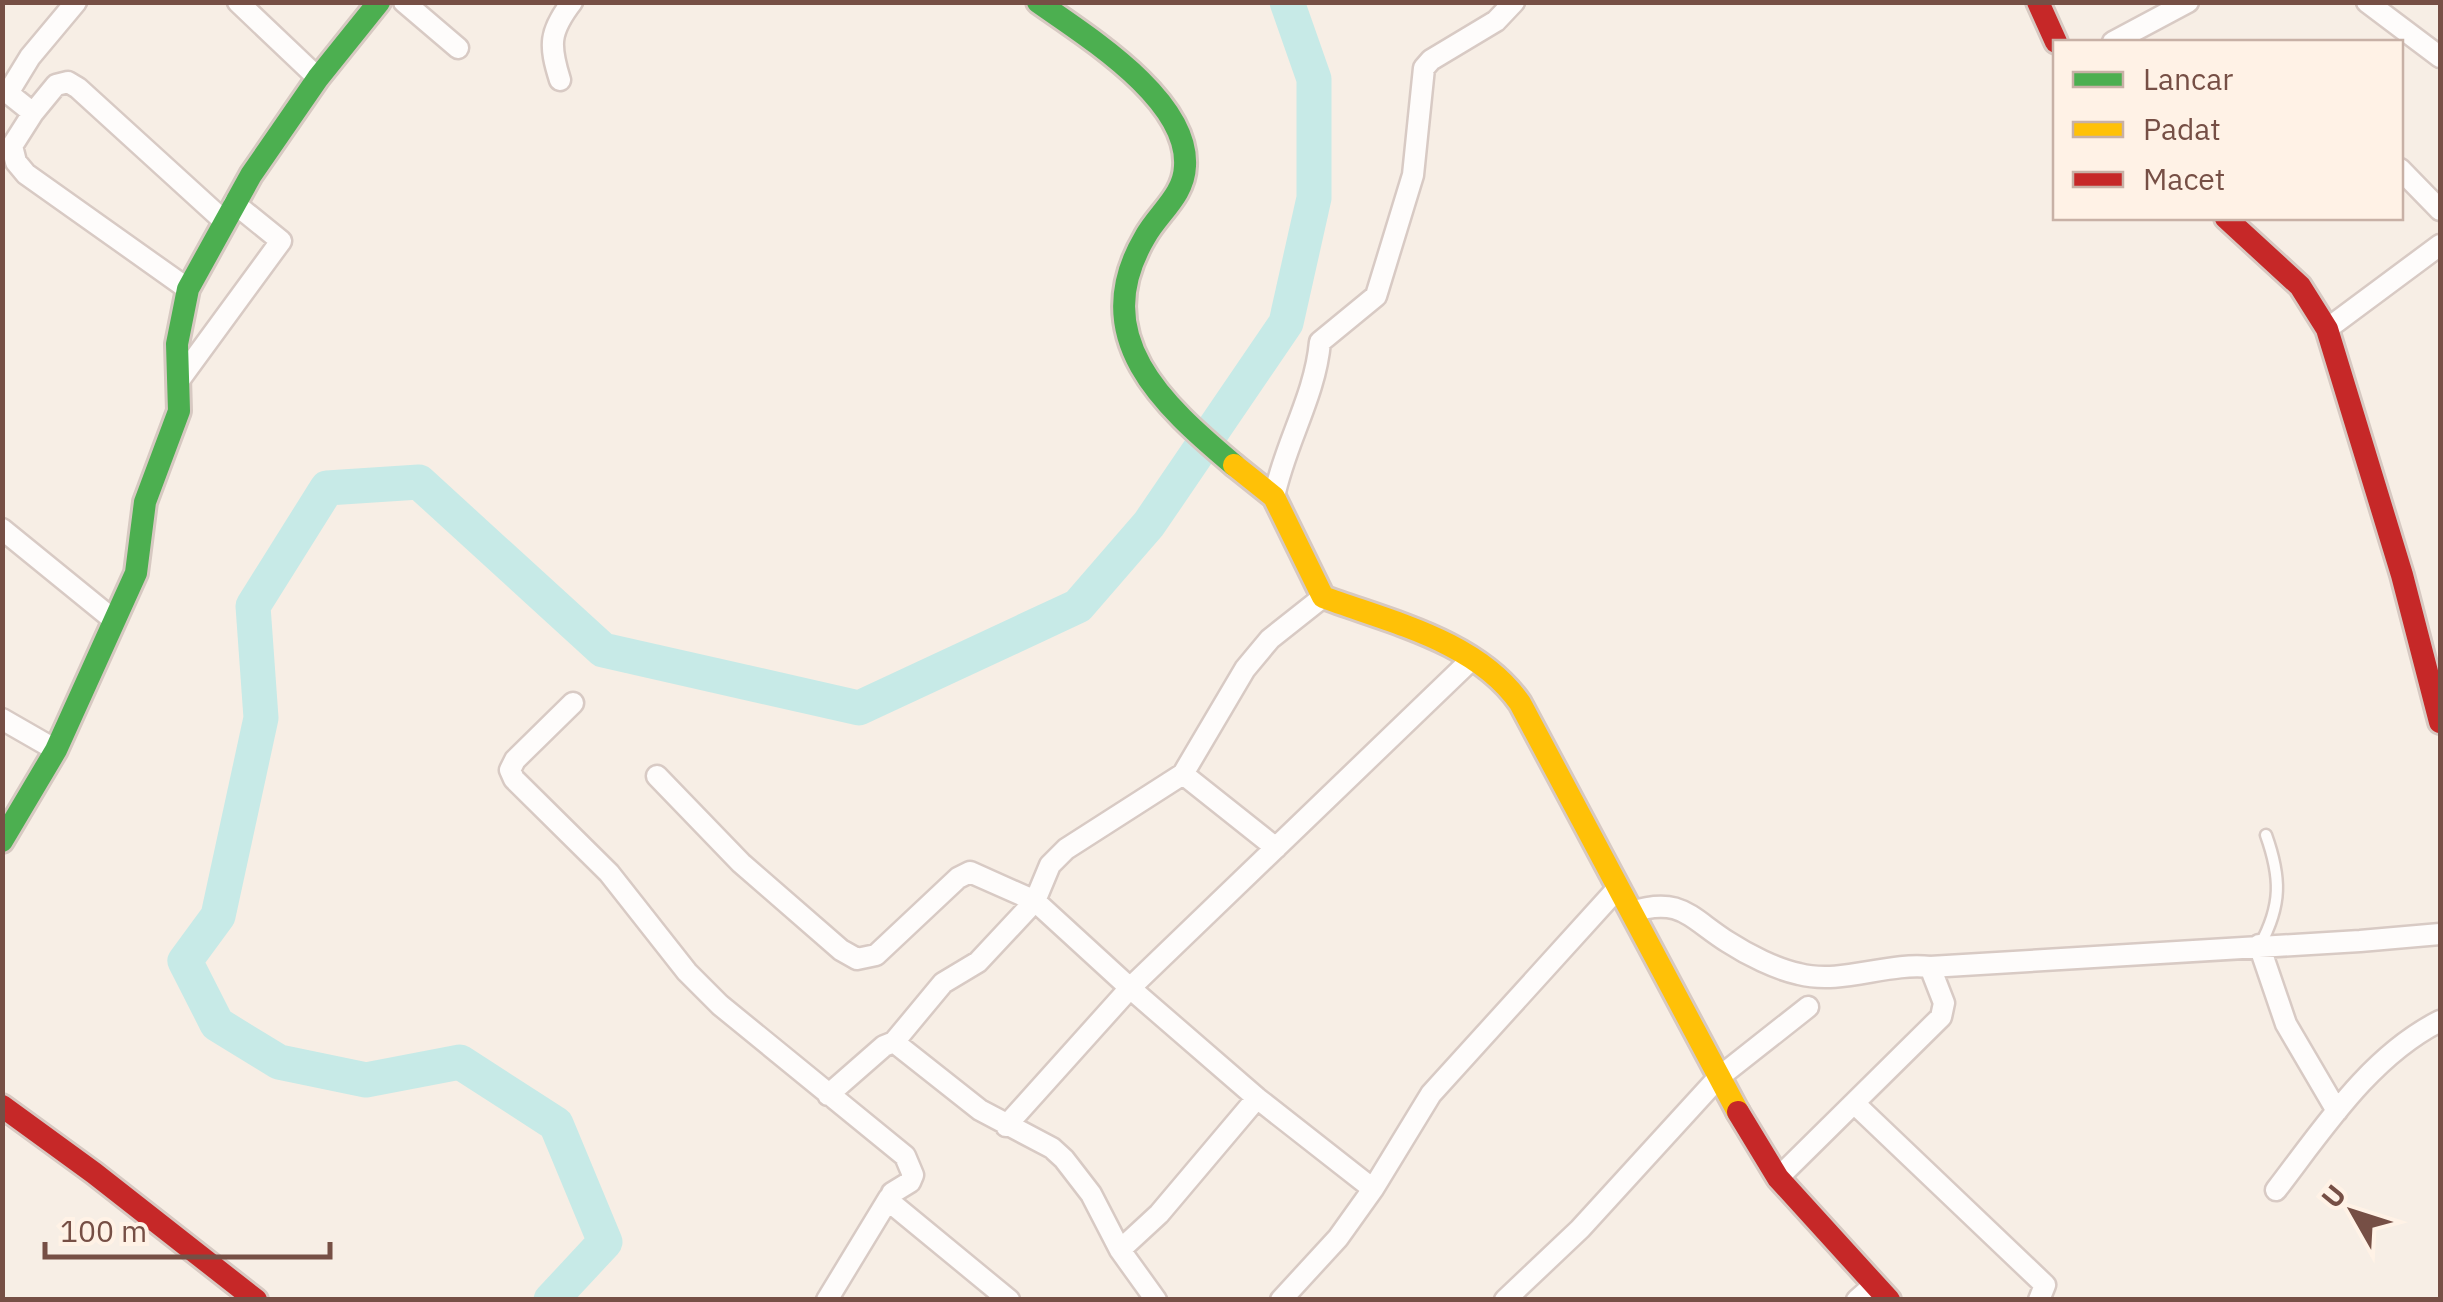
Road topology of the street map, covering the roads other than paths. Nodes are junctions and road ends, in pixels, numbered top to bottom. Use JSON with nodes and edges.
{"nodes":[{"id":1,"x":76,"y":2,"type":"edge"},
{"id":2,"x":238,"y":2,"type":"edge"},
{"id":3,"x":379,"y":2,"type":"edge"},
{"id":4,"x":404,"y":2,"type":"edge"},
{"id":5,"x":572,"y":2,"type":"edge"},
{"id":6,"x":1038,"y":2,"type":"edge"},
{"id":7,"x":1514,"y":2,"type":"edge"},
{"id":8,"x":2038,"y":2,"type":"edge"},
{"id":9,"x":2188,"y":2,"type":"edge"},
{"id":10,"x":2367,"y":2,"type":"edge"},
{"id":11,"x":2055,"y":40,"type":"edge"},
{"id":12,"x":2117,"y":40,"type":"edge"},
{"id":13,"x":458,"y":48,"type":"dead end"},
{"id":14,"x":2440,"y":58,"type":"edge"},
{"id":15,"x":318,"y":78,"type":"junction"},
{"id":16,"x":560,"y":80,"type":"dead end"},
{"id":17,"x":5,"y":91,"type":"edge"},
{"id":18,"x":33,"y":113,"type":"junction"},
{"id":19,"x":2403,"y":172,"type":"edge"},
{"id":20,"x":2440,"y":210,"type":"edge"},
{"id":21,"x":229,"y":212,"type":"junction"},
{"id":22,"x":2228,"y":220,"type":"edge"},
{"id":23,"x":2440,"y":245,"type":"edge"},
{"id":24,"x":188,"y":289,"type":"junction"},
{"id":25,"x":2327,"y":329,"type":"junction"},
{"id":26,"x":180,"y":379,"type":"junction"},
{"id":27,"x":1266,"y":491,"type":"junction"},
{"id":28,"x":2,"y":530,"type":"edge"},
{"id":29,"x":1322,"y":597,"type":"junction"},
{"id":30,"x":116,"y":620,"type":"junction"},
{"id":31,"x":1472,"y":659,"type":"junction"},
{"id":32,"x":573,"y":704,"type":"dead end"},
{"id":33,"x":2,"y":719,"type":"edge"},
{"id":34,"x":2440,"y":722,"type":"edge"},
{"id":35,"x":56,"y":750,"type":"junction"},
{"id":36,"x":1183,"y":774,"type":"junction"},
{"id":37,"x":656,"y":776,"type":"dead end"},
{"id":38,"x":2266,"y":835,"type":"dead end"},
{"id":39,"x":2,"y":841,"type":"edge"},
{"id":40,"x":1276,"y":848,"type":"junction"},
{"id":41,"x":1617,"y":889,"type":"junction"},
{"id":42,"x":1034,"y":901,"type":"junction"},
{"id":43,"x":1631,"y":912,"type":"junction"},
{"id":44,"x":2440,"y":934,"type":"edge"},
{"id":45,"x":2264,"y":938,"type":"junction"},
{"id":46,"x":1930,"y":966,"type":"junction"},
{"id":47,"x":1130,"y":988,"type":"junction"},
{"id":48,"x":1808,"y":1007,"type":"dead end"},
{"id":49,"x":2440,"y":1021,"type":"edge"},
{"id":50,"x":894,"y":1042,"type":"junction"},
{"id":51,"x":1730,"y":1067,"type":"junction"},
{"id":52,"x":828,"y":1095,"type":"junction"},
{"id":53,"x":1258,"y":1098,"type":"junction"},
{"id":54,"x":1854,"y":1103,"type":"junction"},
{"id":55,"x":2,"y":1106,"type":"edge"},
{"id":56,"x":2338,"y":1110,"type":"junction"},
{"id":57,"x":1006,"y":1126,"type":"junction"},
{"id":58,"x":1778,"y":1178,"type":"junction"},
{"id":59,"x":1374,"y":1189,"type":"junction"},
{"id":60,"x":2276,"y":1190,"type":"dead end"},
{"id":61,"x":889,"y":1198,"type":"junction"},
{"id":62,"x":1120,"y":1250,"type":"junction"},
{"id":63,"x":1874,"y":1295,"type":"edge"},
{"id":64,"x":831,"y":1298,"type":"edge"},
{"id":65,"x":1285,"y":1298,"type":"edge"},
{"id":66,"x":256,"y":1300,"type":"edge"},
{"id":67,"x":1008,"y":1300,"type":"edge"},
{"id":68,"x":1156,"y":1300,"type":"edge"},
{"id":69,"x":1505,"y":1300,"type":"edge"},
{"id":70,"x":2038,"y":1300,"type":"edge"}],
"edges":[{"from":1,"to":17,"type":"street"},
{"from":2,"to":15,"type":"street"},
{"from":3,"to":15,"type":"street"},
{"from":4,"to":13,"type":"street"},
{"from":5,"to":16,"type":"street"},
{"from":6,"to":27,"type":"street"},
{"from":7,"to":27,"type":"street"},
{"from":8,"to":11,"type":"street"},
{"from":9,"to":12,"type":"street"},
{"from":10,"to":14,"type":"street"},
{"from":15,"to":21,"type":"street"},
{"from":17,"to":18,"type":"street"},
{"from":18,"to":21,"type":"street"},
{"from":18,"to":24,"type":"street"},
{"from":19,"to":20,"type":"street"},
{"from":21,"to":24,"type":"street"},
{"from":21,"to":26,"type":"street"},
{"from":22,"to":25,"type":"street"},
{"from":23,"to":25,"type":"street"},
{"from":24,"to":26,"type":"street"},
{"from":25,"to":34,"type":"street"},
{"from":26,"to":30,"type":"street"},
{"from":27,"to":29,"type":"street"},
{"from":28,"to":30,"type":"street"},
{"from":29,"to":31,"type":"street"},
{"from":29,"to":36,"type":"street"},
{"from":30,"to":35,"type":"street"},
{"from":31,"to":40,"type":"street"},
{"from":31,"to":41,"type":"street"},
{"from":32,"to":52,"type":"street"},
{"from":33,"to":35,"type":"street"},
{"from":35,"to":39,"type":"street"},
{"from":36,"to":40,"type":"street"},
{"from":36,"to":42,"type":"street"},
{"from":37,"to":42,"type":"street"},
{"from":38,"to":45,"type":"lane"},
{"from":40,"to":47,"type":"street"},
{"from":41,"to":43,"type":"street"},
{"from":41,"to":59,"type":"street"},
{"from":42,"to":47,"type":"street"},
{"from":42,"to":50,"type":"street"},
{"from":43,"to":46,"type":"street"},
{"from":43,"to":51,"type":"street"},
{"from":44,"to":45,"type":"street"},
{"from":45,"to":46,"type":"street"},
{"from":45,"to":56,"type":"street"},
{"from":46,"to":54,"type":"street"},
{"from":47,"to":53,"type":"street"},
{"from":47,"to":57,"type":"street"},
{"from":48,"to":51,"type":"street"},
{"from":49,"to":56,"type":"street"},
{"from":50,"to":52,"type":"street"},
{"from":50,"to":57,"type":"street"},
{"from":51,"to":58,"type":"street"},
{"from":51,"to":69,"type":"street"},
{"from":52,"to":61,"type":"street"},
{"from":53,"to":59,"type":"street"},
{"from":53,"to":62,"type":"street"},
{"from":54,"to":58,"type":"street"},
{"from":54,"to":70,"type":"street"},
{"from":55,"to":66,"type":"street"},
{"from":56,"to":60,"type":"street"},
{"from":57,"to":62,"type":"street"},
{"from":58,"to":63,"type":"street"},
{"from":59,"to":65,"type":"street"},
{"from":61,"to":64,"type":"street"},
{"from":61,"to":67,"type":"street"},
{"from":62,"to":68,"type":"street"}]}
